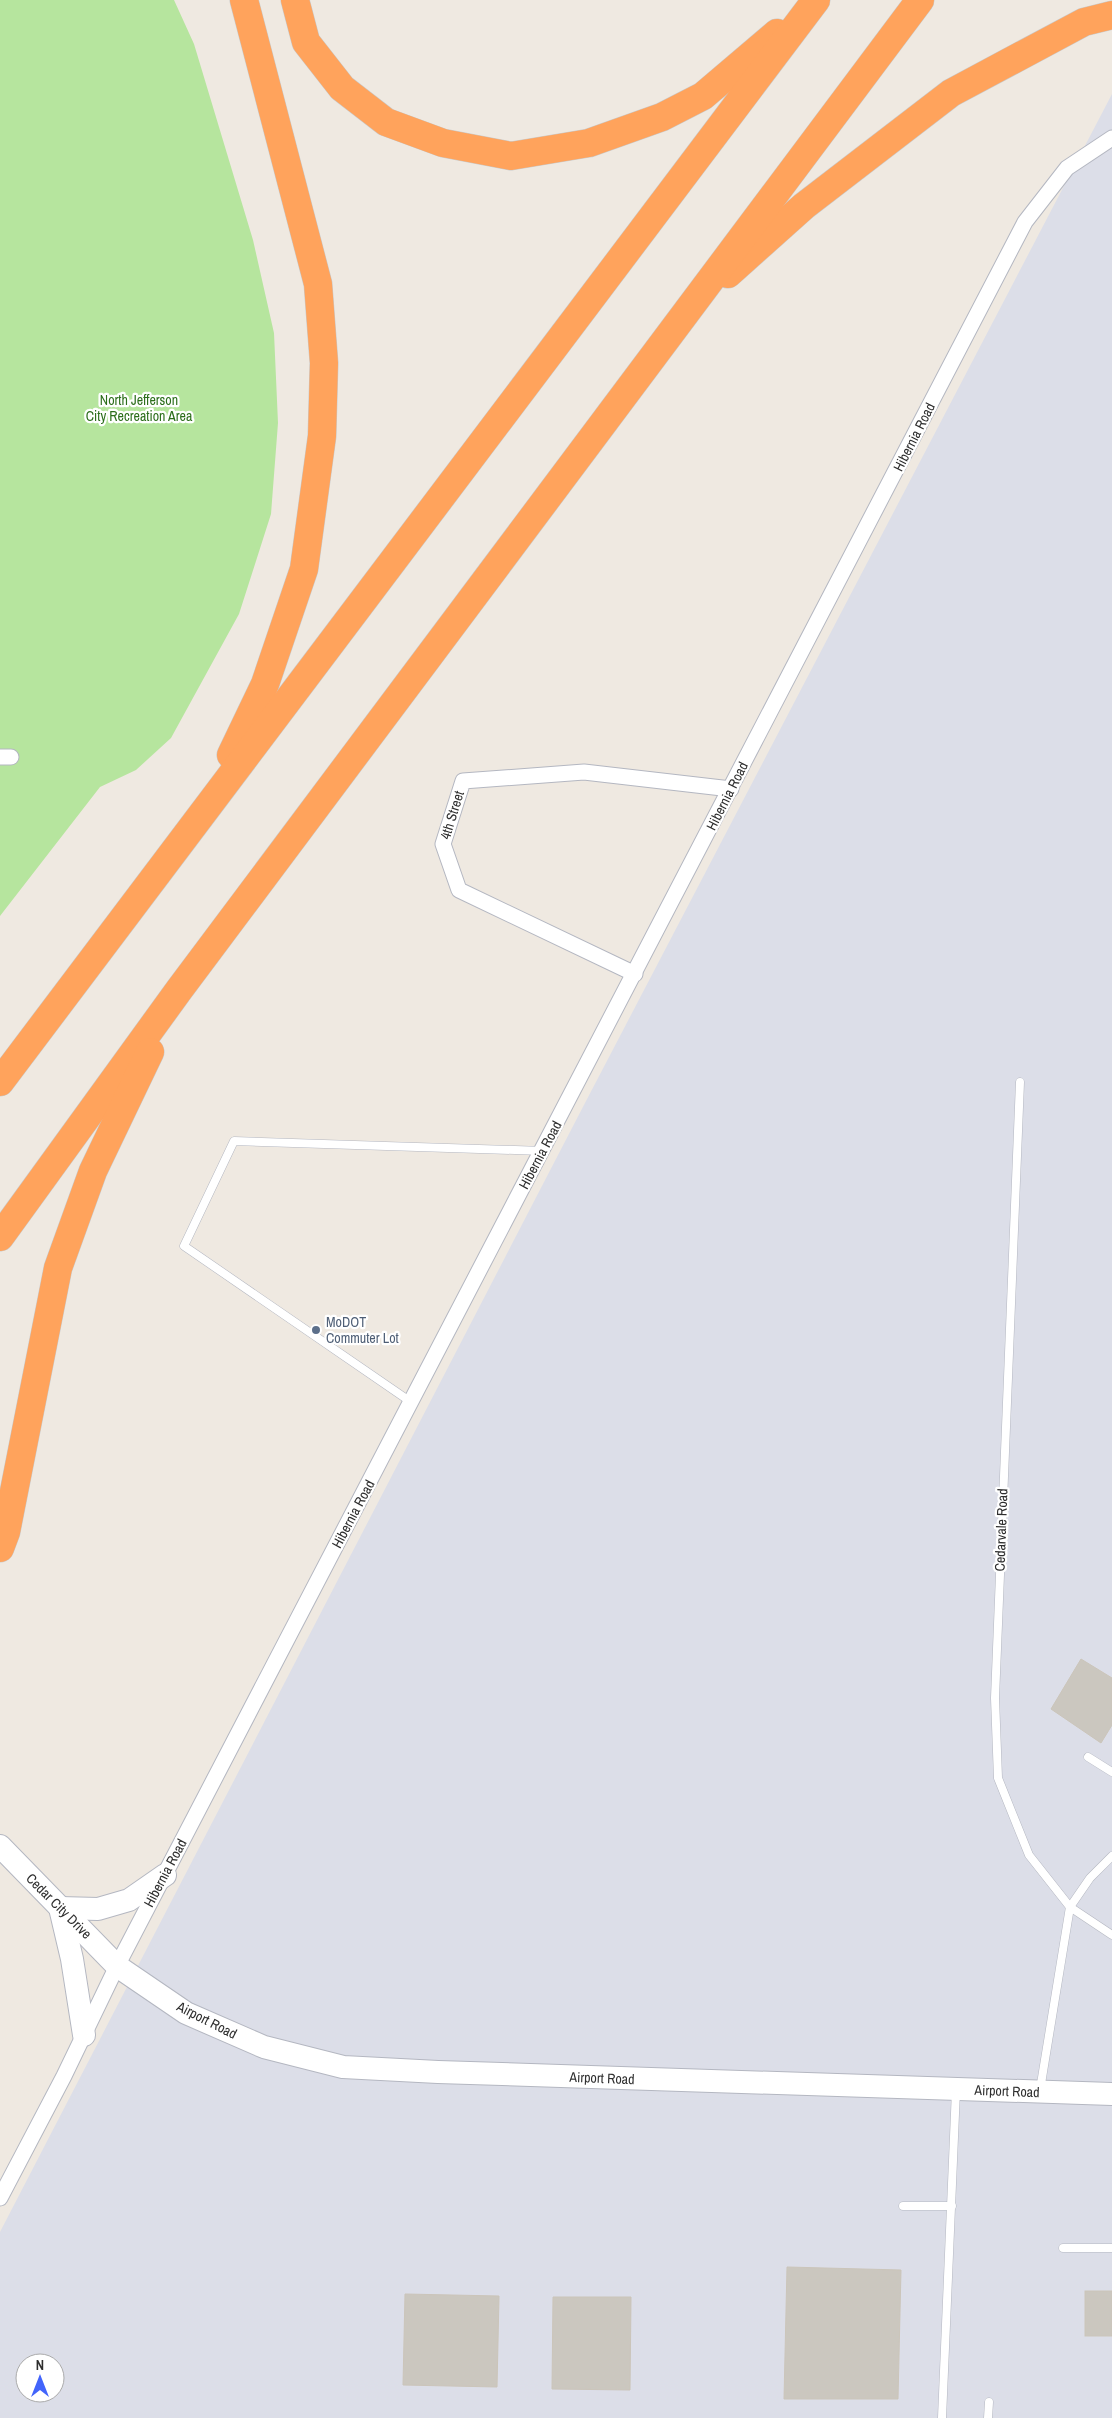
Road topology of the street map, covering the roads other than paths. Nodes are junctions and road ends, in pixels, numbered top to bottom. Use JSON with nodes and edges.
{"nodes":[{"id":1,"x":244,"y":0,"type":"edge"},
{"id":2,"x":295,"y":0,"type":"edge"},
{"id":3,"x":816,"y":0,"type":"edge"},
{"id":4,"x":920,"y":0,"type":"edge"},
{"id":5,"x":1112,"y":15,"type":"edge"},
{"id":6,"x":1112,"y":138,"type":"edge"},
{"id":7,"x":681,"y":318,"type":"junction"},
{"id":8,"x":731,"y":789,"type":"junction"},
{"id":9,"x":204,"y":810,"type":"junction"},
{"id":10,"x":635,"y":974,"type":"junction"},
{"id":11,"x":180,"y":990,"type":"junction"},
{"id":12,"x":0,"y":1082,"type":"edge"},
{"id":13,"x":1020,"y":1082,"type":"dead end"},
{"id":14,"x":543,"y":1151,"type":"junction"},
{"id":15,"x":0,"y":1237,"type":"edge"},
{"id":16,"x":411,"y":1402,"type":"junction"},
{"id":17,"x":0,"y":1548,"type":"edge"},
{"id":18,"x":1088,"y":1757,"type":"dead end"},
{"id":19,"x":1112,"y":1772,"type":"edge"},
{"id":20,"x":0,"y":1846,"type":"edge"},
{"id":21,"x":1112,"y":1856,"type":"edge"},
{"id":22,"x":165,"y":1875,"type":"junction"},
{"id":23,"x":1070,"y":1907,"type":"junction"},
{"id":24,"x":60,"y":1908,"type":"junction"},
{"id":25,"x":1112,"y":1935,"type":"edge"},
{"id":26,"x":117,"y":1966,"type":"junction"},
{"id":27,"x":84,"y":2035,"type":"junction"},
{"id":28,"x":956,"y":2089,"type":"junction"},
{"id":29,"x":1039,"y":2092,"type":"junction"},
{"id":30,"x":1112,"y":2094,"type":"edge"},
{"id":31,"x":0,"y":2198,"type":"edge"},
{"id":32,"x":903,"y":2206,"type":"dead end"},
{"id":33,"x":952,"y":2206,"type":"junction"},
{"id":34,"x":1063,"y":2248,"type":"dead end"},
{"id":35,"x":1112,"y":2248,"type":"edge"},
{"id":36,"x":989,"y":2402,"type":"dead end"},
{"id":37,"x":942,"y":2418,"type":"edge"},
{"id":38,"x":988,"y":2418,"type":"edge"}],
"edges":[{"from":1,"to":9,"type":"highway"},
{"from":2,"to":3,"type":"highway"},
{"from":3,"to":9,"type":"highway"},
{"from":4,"to":7,"type":"highway"},
{"from":5,"to":7,"type":"highway"},
{"from":6,"to":8,"type":"street","name":"Hibernia Road"},
{"from":7,"to":11,"type":"highway"},
{"from":8,"to":10,"type":"street","name":"Hibernia Road"},
{"from":8,"to":10,"type":"street","name":"4th Street"},
{"from":9,"to":12,"type":"highway"},
{"from":10,"to":14,"type":"street","name":"Hibernia Road"},
{"from":11,"to":15,"type":"highway"},
{"from":11,"to":17,"type":"highway"},
{"from":13,"to":23,"type":"lane","name":"Cedarvale Road"},
{"from":14,"to":16,"type":"street","name":"Hibernia Road"},
{"from":14,"to":16,"type":"lane"},
{"from":16,"to":22,"type":"street","name":"Hibernia Road"},
{"from":18,"to":19,"type":"lane"},
{"from":20,"to":24,"type":"street","name":"Cedar City Drive"},
{"from":21,"to":23,"type":"lane"},
{"from":22,"to":24,"type":"street"},
{"from":22,"to":26,"type":"street","name":"Hibernia Road"},
{"from":23,"to":25,"type":"lane","name":"Cedarvale Road"},
{"from":23,"to":29,"type":"lane"},
{"from":24,"to":26,"type":"street","name":"Cedar City Drive"},
{"from":24,"to":27,"type":"street"},
{"from":26,"to":27,"type":"street","name":"Hibernia Road"},
{"from":26,"to":28,"type":"street","name":"Airport Road"},
{"from":27,"to":31,"type":"street","name":"Hibernia Road"},
{"from":28,"to":29,"type":"street","name":"Airport Road"},
{"from":28,"to":33,"type":"lane"},
{"from":29,"to":30,"type":"street","name":"Airport Road"},
{"from":32,"to":33,"type":"lane"},
{"from":33,"to":37,"type":"lane"},
{"from":34,"to":35,"type":"lane"},
{"from":36,"to":38,"type":"lane"}]}
